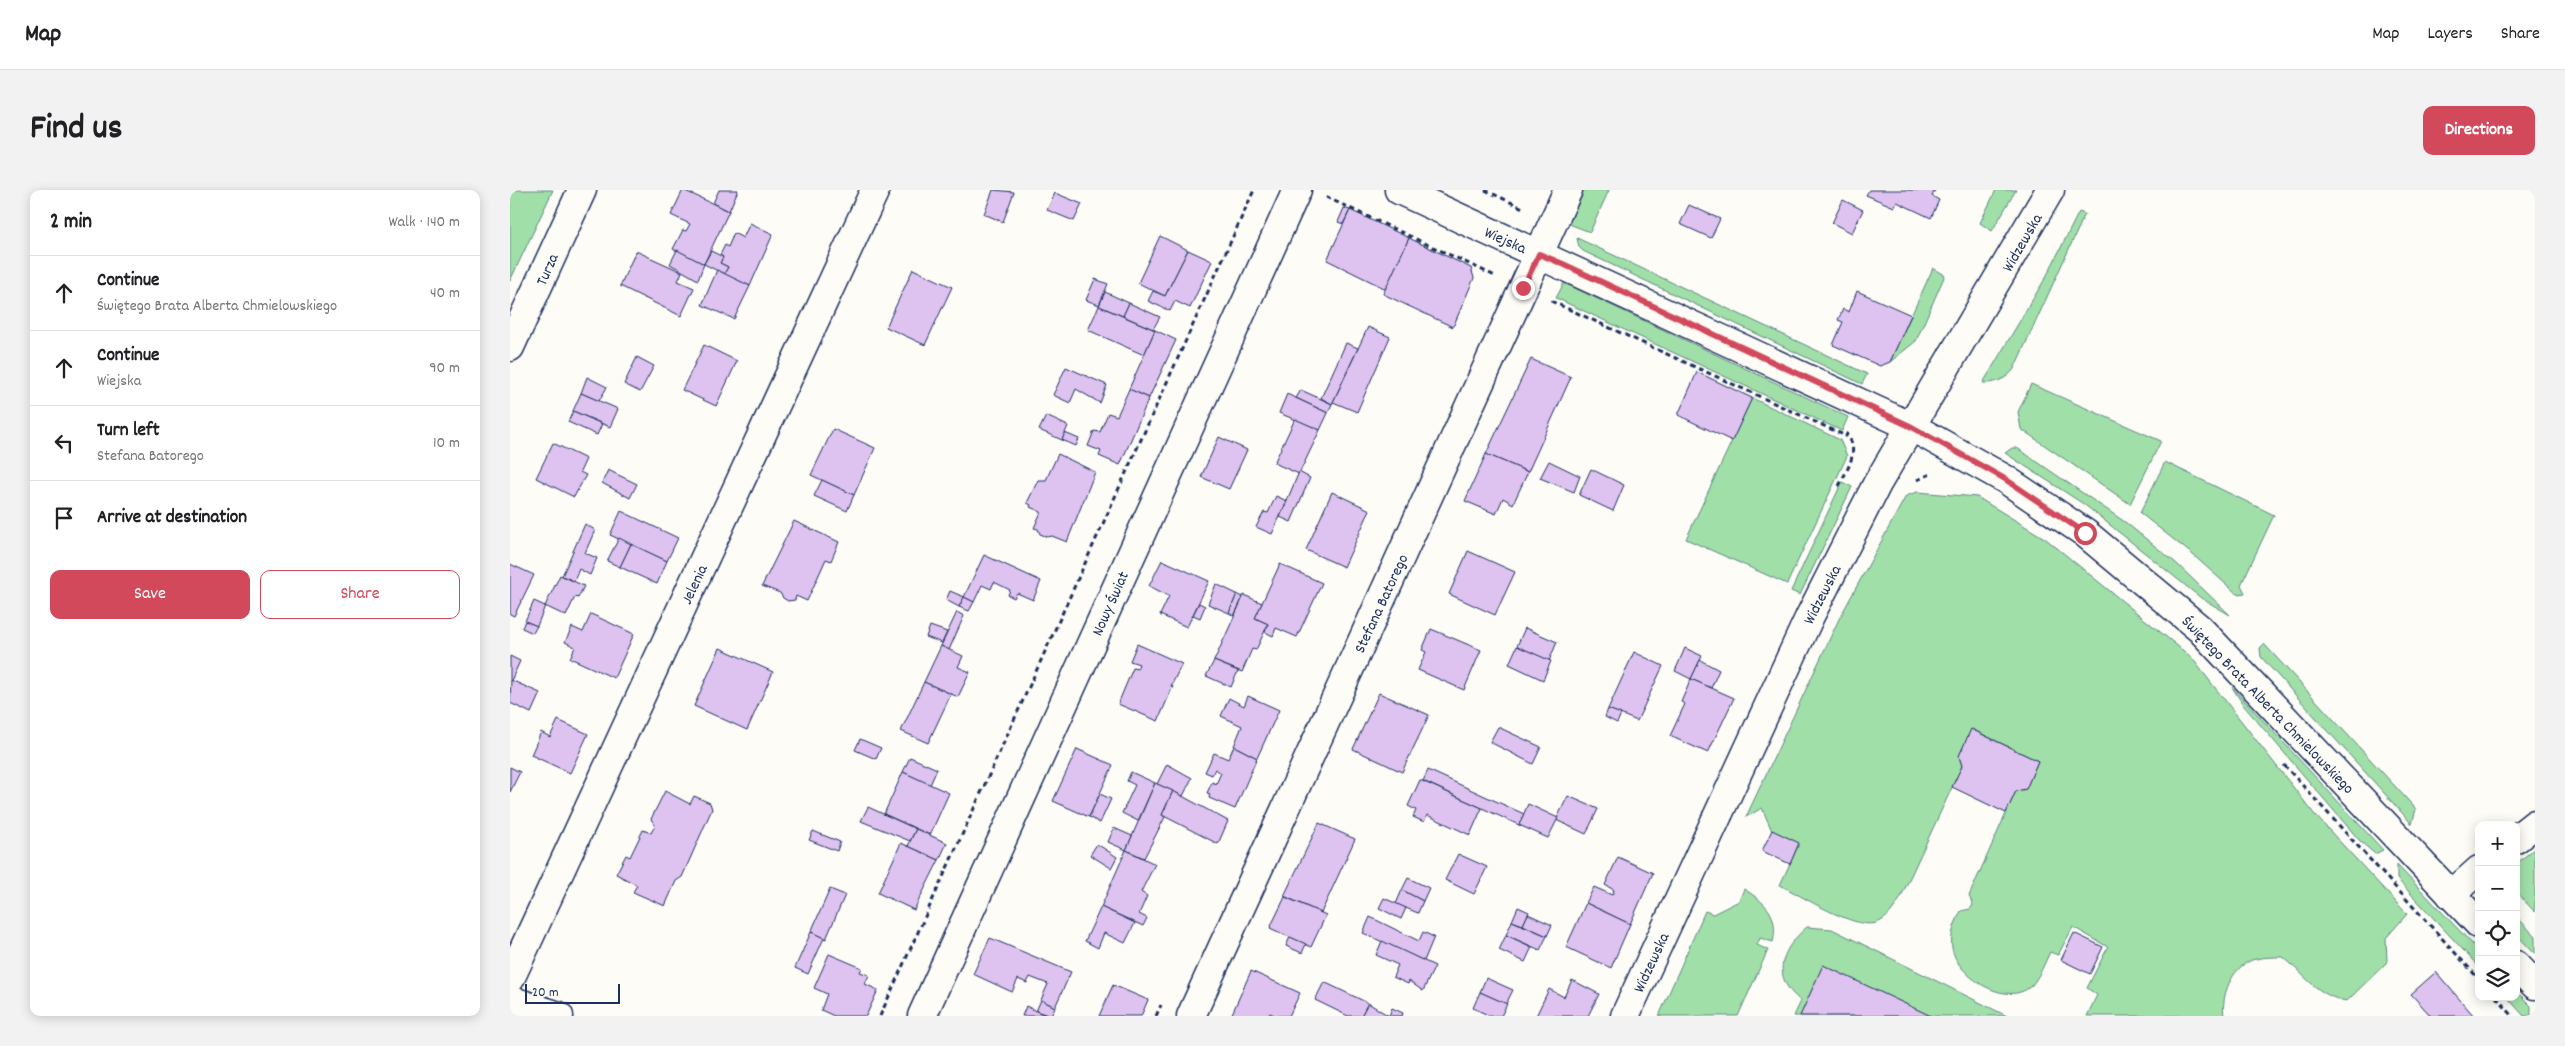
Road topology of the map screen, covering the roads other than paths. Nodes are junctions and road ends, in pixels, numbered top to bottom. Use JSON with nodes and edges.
{"nodes":[{"id":1,"x":582,"y":190,"type":"edge"},
{"id":2,"x":875,"y":190,"type":"edge"},
{"id":3,"x":1297,"y":190,"type":"edge"},
{"id":4,"x":1399,"y":190,"type":"edge"},
{"id":5,"x":1568,"y":190,"type":"edge"},
{"id":6,"x":2050,"y":190,"type":"edge"},
{"id":7,"x":1539,"y":254,"type":"junction"},
{"id":8,"x":510,"y":347,"type":"edge"},
{"id":9,"x":1912,"y":427,"type":"junction"},
{"id":10,"x":2535,"y":824,"type":"edge"},
{"id":11,"x":2520,"y":836,"type":"edge"},
{"id":12,"x":2475,"y":874,"type":"edge"},
{"id":13,"x":2451,"y":895,"type":"junction"},
{"id":14,"x":2475,"y":920,"type":"edge"},
{"id":15,"x":2520,"y":969,"type":"edge"},
{"id":16,"x":510,"y":979,"type":"edge"},
{"id":17,"x":2535,"y":985,"type":"edge"},
{"id":18,"x":510,"y":1000,"type":"edge"},
{"id":19,"x":560,"y":1016,"type":"edge"},
{"id":20,"x":922,"y":1016,"type":"edge"},
{"id":21,"x":1191,"y":1016,"type":"edge"},
{"id":22,"x":1625,"y":1016,"type":"edge"}],
"edges":[{"from":1,"to":8,"type":"street","name":"Turza"},
{"from":2,"to":16,"type":"street","name":"Jelenia"},
{"from":3,"to":20,"type":"street","name":"Nowy Świat"},
{"from":4,"to":7,"type":"street","name":"Wiejska"},
{"from":5,"to":7,"type":"street","name":"Stefana Batorego"},
{"from":6,"to":9,"type":"street","name":"Widzewska"},
{"from":7,"to":9,"type":"street","name":"Wiejska"},
{"from":7,"to":21,"type":"street","name":"Stefana Batorego"},
{"from":9,"to":13,"type":"street","name":"Świętego Brata Alberta Chmielowskiego"},
{"from":9,"to":22,"type":"street","name":"Widzewska"},
{"from":10,"to":11,"type":"street"},
{"from":12,"to":13,"type":"street"},
{"from":13,"to":14,"type":"street","name":"Świętego Brata Alberta Chmielowskiego"},
{"from":15,"to":17,"type":"street"},
{"from":18,"to":19,"type":"street"}]}
